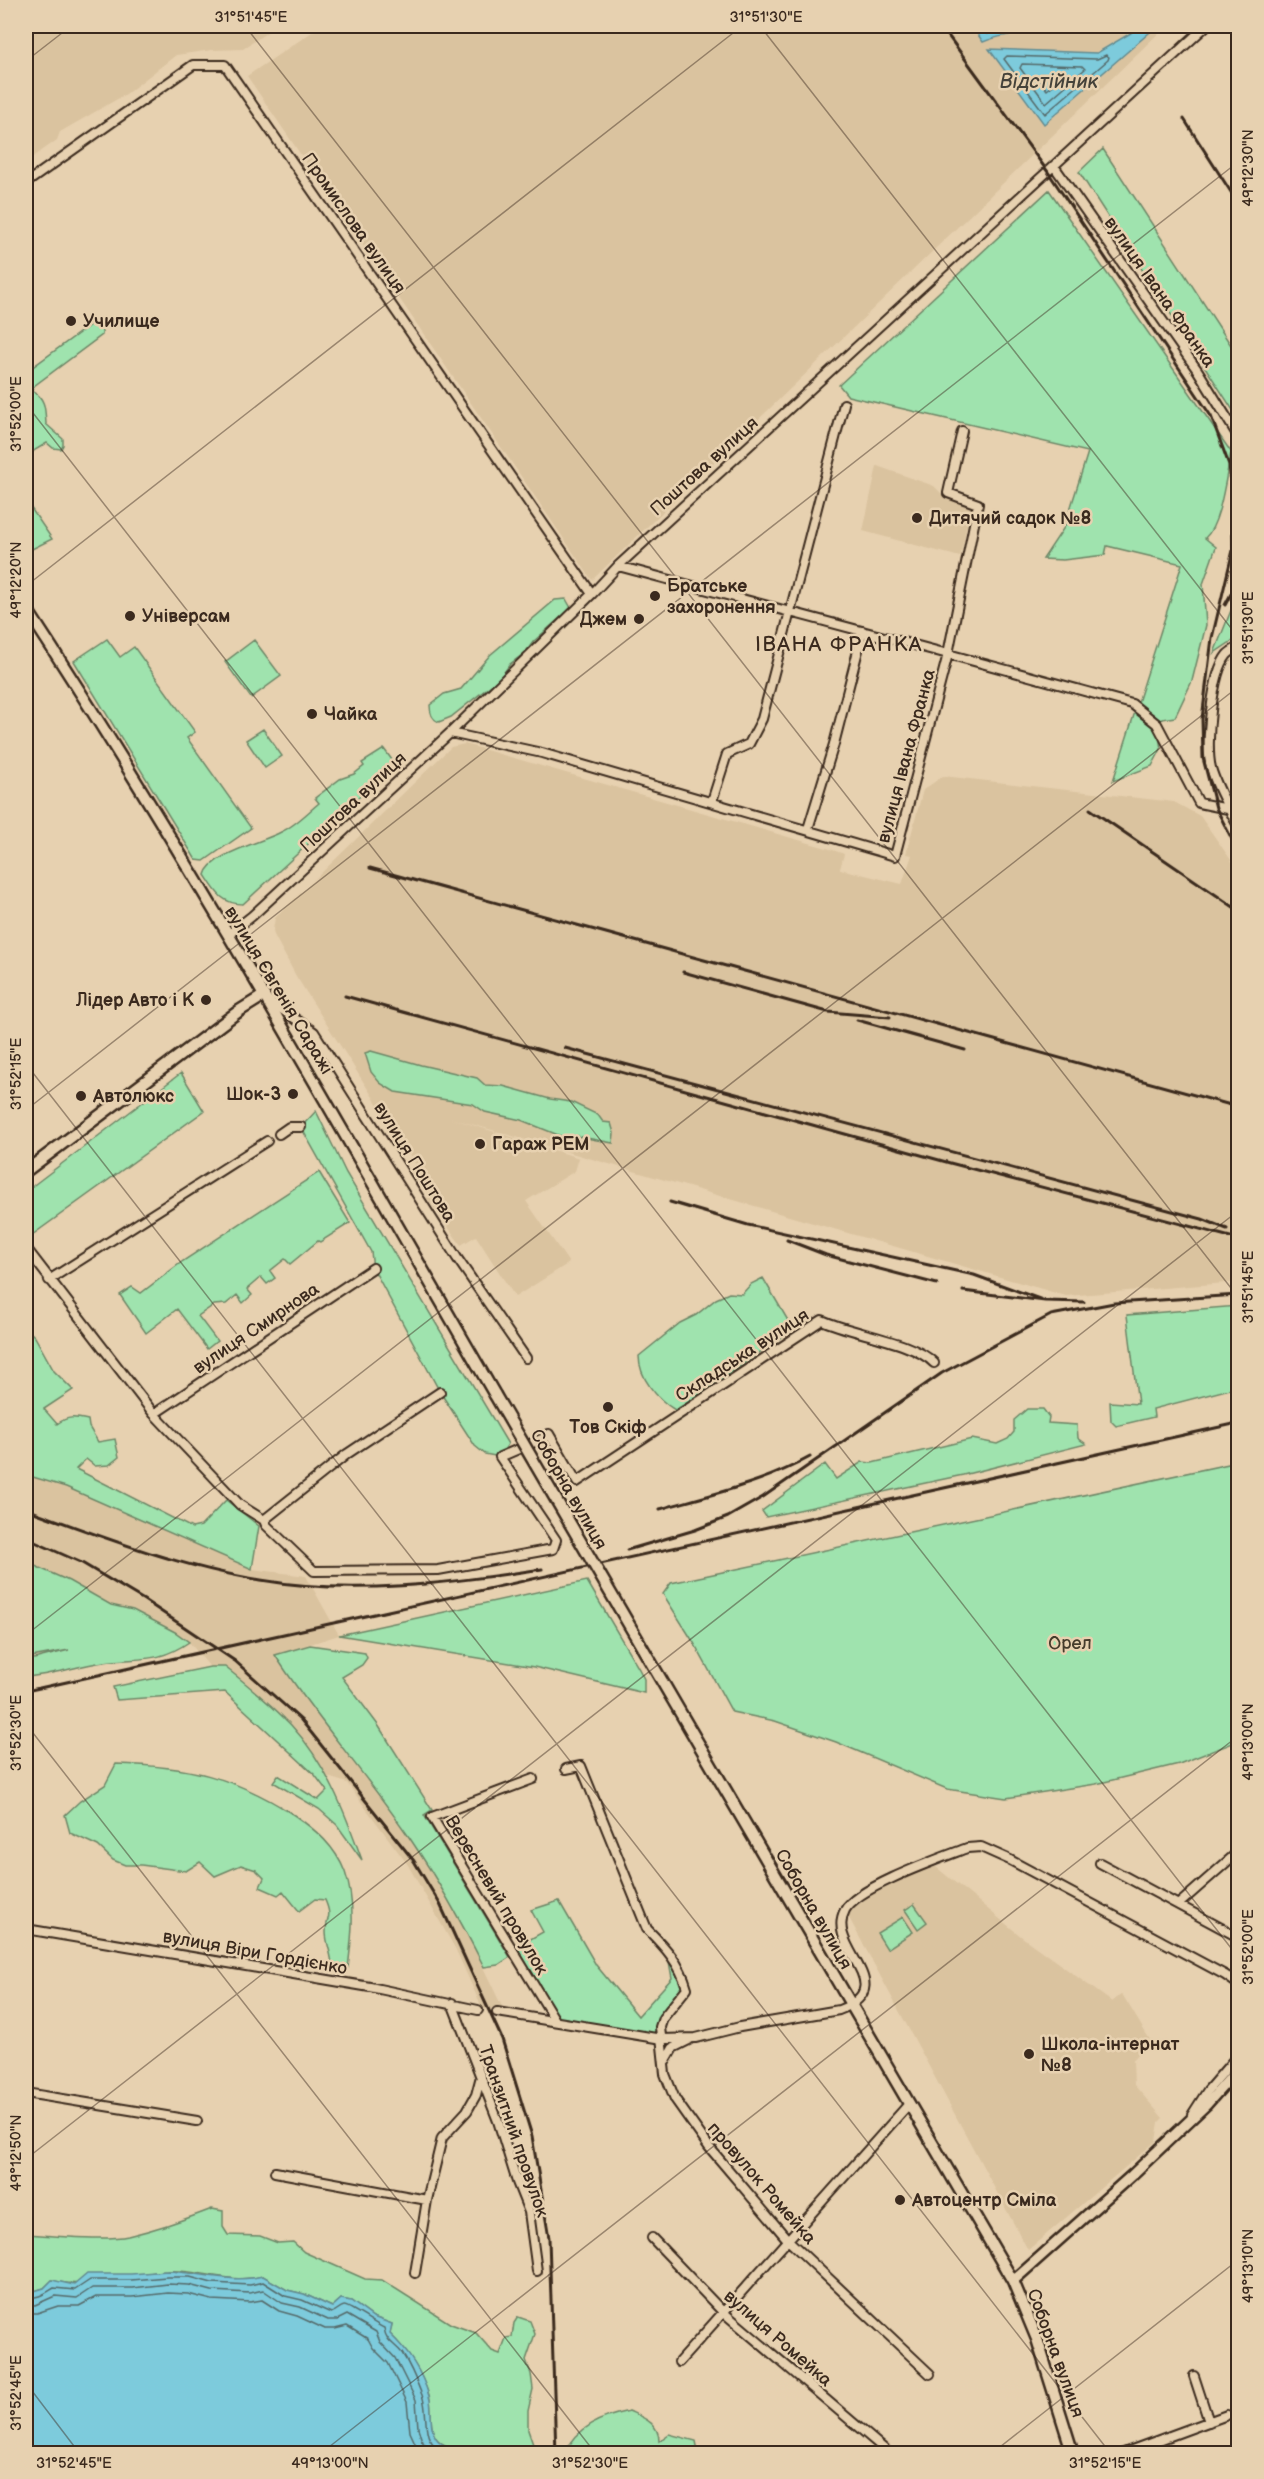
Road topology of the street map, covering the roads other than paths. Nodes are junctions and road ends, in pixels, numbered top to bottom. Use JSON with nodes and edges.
{"nodes":[{"id":1,"x":1206,"y":26,"type":"edge"},
{"id":2,"x":1054,"y":166,"type":"junction"},
{"id":3,"x":26,"y":183,"type":"edge"},
{"id":4,"x":844,"y":404,"type":"dead end"},
{"id":5,"x":962,"y":431,"type":"dead end"},
{"id":6,"x":1239,"y":436,"type":"edge"},
{"id":7,"x":618,"y":566,"type":"junction"},
{"id":8,"x":592,"y":594,"type":"junction"},
{"id":9,"x":789,"y":611,"type":"junction"},
{"id":10,"x":28,"y":616,"type":"edge"},
{"id":11,"x":863,"y":631,"type":"junction"},
{"id":12,"x":1239,"y":647,"type":"edge"},
{"id":13,"x":948,"y":654,"type":"junction"},
{"id":14,"x":450,"y":733,"type":"junction"},
{"id":15,"x":712,"y":801,"type":"junction"},
{"id":16,"x":1233,"y":810,"type":"edge"},
{"id":17,"x":1239,"y":826,"type":"edge"},
{"id":18,"x":808,"y":829,"type":"junction"},
{"id":19,"x":228,"y":935,"type":"junction"},
{"id":20,"x":263,"y":996,"type":"junction"},
{"id":21,"x":301,"y":1127,"type":"dead end"},
{"id":22,"x":279,"y":1134,"type":"dead end"},
{"id":23,"x":267,"y":1141,"type":"dead end"},
{"id":24,"x":26,"y":1171,"type":"edge"},
{"id":25,"x":26,"y":1248,"type":"edge"},
{"id":26,"x":374,"y":1268,"type":"dead end"},
{"id":27,"x":49,"y":1280,"type":"junction"},
{"id":28,"x":526,"y":1358,"type":"dead end"},
{"id":29,"x":934,"y":1363,"type":"dead end"},
{"id":30,"x":440,"y":1392,"type":"dead end"},
{"id":31,"x":495,"y":1395,"type":"joint"},
{"id":32,"x":154,"y":1414,"type":"junction"},
{"id":33,"x":264,"y":1520,"type":"junction"},
{"id":34,"x":566,"y":1768,"type":"dead end"},
{"id":35,"x":533,"y":1779,"type":"dead end"},
{"id":36,"x":1239,"y":1852,"type":"edge"},
{"id":37,"x":1100,"y":1863,"type":"dead end"},
{"id":38,"x":1179,"y":1904,"type":"junction"},
{"id":39,"x":26,"y":1929,"type":"edge"},
{"id":40,"x":1239,"y":1937,"type":"edge"},
{"id":41,"x":1239,"y":1984,"type":"edge"},
{"id":42,"x":452,"y":2003,"type":"junction"},
{"id":43,"x":851,"y":2005,"type":"junction"},
{"id":44,"x":478,"y":2010,"type":"dead end"},
{"id":45,"x":497,"y":2012,"type":"dead end"},
{"id":46,"x":555,"y":2020,"type":"junction"},
{"id":47,"x":696,"y":2038,"type":"junction"},
{"id":48,"x":662,"y":2039,"type":"junction"},
{"id":49,"x":1239,"y":2055,"type":"edge"},
{"id":50,"x":664,"y":2066,"type":"junction"},
{"id":51,"x":1239,"y":2069,"type":"edge"},
{"id":52,"x":481,"y":2076,"type":"junction"},
{"id":53,"x":26,"y":2093,"type":"edge"},
{"id":54,"x":908,"y":2105,"type":"junction"},
{"id":55,"x":197,"y":2121,"type":"dead end"},
{"id":56,"x":1187,"y":2122,"type":"junction"},
{"id":57,"x":275,"y":2172,"type":"dead end"},
{"id":58,"x":427,"y":2200,"type":"junction"},
{"id":59,"x":652,"y":2238,"type":"dead end"},
{"id":60,"x":788,"y":2240,"type":"junction"},
{"id":61,"x":537,"y":2271,"type":"dead end"},
{"id":62,"x":416,"y":2273,"type":"dead end"},
{"id":63,"x":1013,"y":2281,"type":"junction"},
{"id":64,"x":723,"y":2312,"type":"junction"},
{"id":65,"x":679,"y":2362,"type":"dead end"},
{"id":66,"x":930,"y":2374,"type":"dead end"},
{"id":67,"x":1194,"y":2376,"type":"dead end"},
{"id":68,"x":1227,"y":2415,"type":"dead end"},
{"id":69,"x":1209,"y":2422,"type":"junction"},
{"id":70,"x":890,"y":2454,"type":"edge"},
{"id":71,"x":1073,"y":2454,"type":"edge"},
{"id":72,"x":1121,"y":2454,"type":"edge"}],
"edges":[{"from":1,"to":2,"type":"street","name":"Поштова вулиця"},
{"from":2,"to":6,"type":"street","name":"вулиця Івана Франка"},
{"from":2,"to":7,"type":"street","name":"Поштова вулиця"},
{"from":3,"to":8,"type":"street","name":"Промислова вулиця"},
{"from":4,"to":9,"type":"street"},
{"from":5,"to":13,"type":"street","name":"вулиця Івана Франка"},
{"from":7,"to":8,"type":"street","name":"Поштова вулиця"},
{"from":7,"to":9,"type":"street","name":"вулиця Івана Франка"},
{"from":8,"to":14,"type":"street","name":"Поштова вулиця"},
{"from":9,"to":11,"type":"street","name":"вулиця Івана Франка"},
{"from":9,"to":15,"type":"street"},
{"from":10,"to":19,"type":"main road","name":"вулиця Євгенія Саражі"},
{"from":11,"to":13,"type":"street","name":"вулиця Івана Франка"},
{"from":11,"to":18,"type":"street"},
{"from":12,"to":16,"type":"street"},
{"from":13,"to":16,"type":"street","name":"вулиця Івана Франка"},
{"from":13,"to":18,"type":"street","name":"вулиця Івана Франка"},
{"from":14,"to":15,"type":"street","name":"вулиця Івана Франка"},
{"from":14,"to":19,"type":"street","name":"Поштова вулиця"},
{"from":15,"to":18,"type":"street","name":"вулиця Івана Франка"},
{"from":16,"to":17,"type":"street"},
{"from":19,"to":20,"type":"main road","name":"вулиця Євгенія Саражі"},
{"from":20,"to":24,"type":"main road"},
{"from":20,"to":28,"type":"street","name":"вулиця Поштова"},
{"from":20,"to":31,"type":"main road","name":"вулиця Євгенія Саражі"},
{"from":21,"to":22,"type":"street"},
{"from":23,"to":27,"type":"street"},
{"from":25,"to":27,"type":"street"},
{"from":26,"to":32,"type":"street","name":"вулиця Смирнова"},
{"from":27,"to":32,"type":"street"},
{"from":29,"to":33,"type":"street","name":"Складська вулиця"},
{"from":30,"to":33,"type":"street"},
{"from":31,"to":43,"type":"main road","name":"Соборна вулиця","bridge":true},
{"from":32,"to":33,"type":"street"},
{"from":34,"to":48,"type":"street","name":"провулок Ромейка"},
{"from":35,"to":46,"type":"street","name":"Вересневий провулок"},
{"from":36,"to":38,"type":"street"},
{"from":37,"to":38,"type":"street"},
{"from":38,"to":40,"type":"street"},
{"from":39,"to":42,"type":"street","name":"вулиця Віри Гордієнко"},
{"from":41,"to":43,"type":"street"},
{"from":42,"to":44,"type":"street","name":"вулиця Віри Гордієнко"},
{"from":42,"to":52,"type":"street","name":"Транзитний провулок"},
{"from":43,"to":47,"type":"street"},
{"from":43,"to":54,"type":"main road","name":"Соборна вулиця"},
{"from":45,"to":46,"type":"street"},
{"from":46,"to":48,"type":"street"},
{"from":47,"to":48,"type":"street"},
{"from":47,"to":50,"type":"street"},
{"from":48,"to":50,"type":"street","name":"провулок Ромейка"},
{"from":49,"to":56,"type":"street"},
{"from":50,"to":60,"type":"street","name":"провулок Ромейка"},
{"from":51,"to":56,"type":"street"},
{"from":52,"to":58,"type":"street"},
{"from":52,"to":61,"type":"street","name":"Транзитний провулок"},
{"from":53,"to":55,"type":"street"},
{"from":54,"to":60,"type":"street"},
{"from":54,"to":63,"type":"main road","name":"Соборна вулиця"},
{"from":56,"to":63,"type":"street"},
{"from":57,"to":58,"type":"street"},
{"from":58,"to":62,"type":"street"},
{"from":59,"to":64,"type":"street","name":"вулиця Ромейка"},
{"from":60,"to":64,"type":"street"},
{"from":60,"to":66,"type":"street","name":"провулок Ромейка"},
{"from":63,"to":71,"type":"main road","name":"Соборна вулиця"},
{"from":64,"to":65,"type":"street"},
{"from":64,"to":70,"type":"street","name":"вулиця Ромейка"},
{"from":67,"to":69,"type":"street"},
{"from":68,"to":69,"type":"street"},
{"from":69,"to":72,"type":"street"}]}
